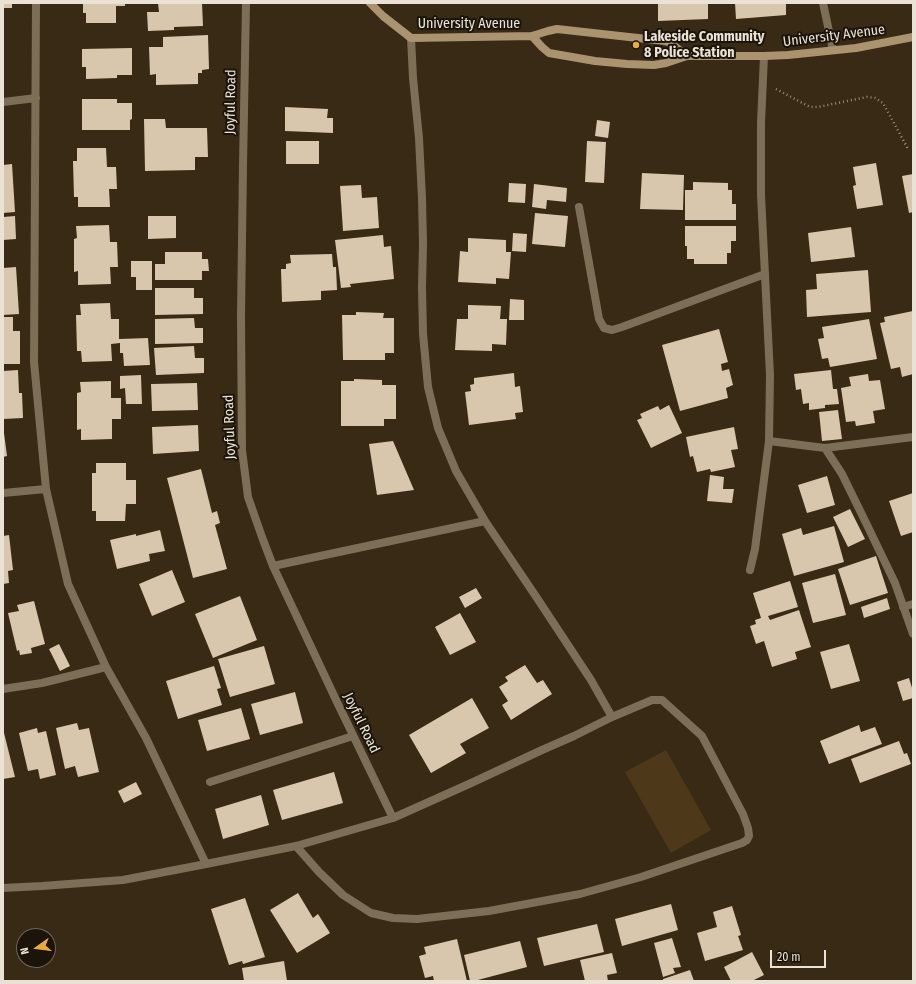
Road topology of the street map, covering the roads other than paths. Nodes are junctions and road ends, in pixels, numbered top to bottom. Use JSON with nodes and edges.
{"nodes":[{"id":1,"x":36,"y":3,"type":"edge"},
{"id":2,"x":246,"y":3,"type":"edge"},
{"id":3,"x":370,"y":3,"type":"edge"},
{"id":4,"x":823,"y":3,"type":"edge"},
{"id":5,"x":532,"y":36,"type":"junction"},
{"id":6,"x":913,"y":37,"type":"edge"},
{"id":7,"x":411,"y":38,"type":"junction"},
{"id":8,"x":833,"y":50,"type":"junction"},
{"id":9,"x":687,"y":56,"type":"junction"},
{"id":10,"x":764,"y":56,"type":"junction"},
{"id":11,"x":36,"y":98,"type":"junction"},
{"id":12,"x":3,"y":102,"type":"edge"},
{"id":13,"x":579,"y":207,"type":"dead end"},
{"id":14,"x":765,"y":274,"type":"junction"},
{"id":15,"x":913,"y":437,"type":"edge"},
{"id":16,"x":770,"y":441,"type":"junction"},
{"id":17,"x":825,"y":448,"type":"junction"},
{"id":18,"x":46,"y":489,"type":"junction"},
{"id":19,"x":3,"y":493,"type":"edge"},
{"id":20,"x":485,"y":521,"type":"junction"},
{"id":21,"x":273,"y":566,"type":"junction"},
{"id":22,"x":750,"y":570,"type":"dead end"},
{"id":23,"x":913,"y":604,"type":"edge"},
{"id":24,"x":903,"y":607,"type":"junction"},
{"id":25,"x":913,"y":634,"type":"edge"},
{"id":26,"x":106,"y":666,"type":"junction"},
{"id":27,"x":3,"y":689,"type":"edge"},
{"id":28,"x":612,"y":717,"type":"junction"},
{"id":29,"x":353,"y":736,"type":"junction"},
{"id":30,"x":210,"y":782,"type":"dead end"},
{"id":31,"x":393,"y":818,"type":"junction"},
{"id":32,"x":296,"y":846,"type":"junction"},
{"id":33,"x":206,"y":864,"type":"junction"},
{"id":34,"x":3,"y":888,"type":"edge"}],
"edges":[{"from":1,"to":11,"type":"street"},
{"from":2,"to":21,"type":"street","name":"Joyful Road"},
{"from":3,"to":7,"type":"street","name":"University Avenue"},
{"from":4,"to":8,"type":"street"},
{"from":5,"to":7,"type":"street","name":"University Avenue"},
{"from":5,"to":9,"type":"street","name":"University Avenue"},
{"from":5,"to":9,"type":"street","name":"University Avenue"},
{"from":6,"to":8,"type":"street","name":"University Avenue"},
{"from":7,"to":20,"type":"street"},
{"from":8,"to":10,"type":"street","name":"University Avenue"},
{"from":9,"to":10,"type":"street","name":"University Avenue"},
{"from":10,"to":14,"type":"street"},
{"from":11,"to":12,"type":"street"},
{"from":11,"to":18,"type":"street"},
{"from":13,"to":14,"type":"street"},
{"from":14,"to":16,"type":"street"},
{"from":15,"to":17,"type":"street"},
{"from":16,"to":17,"type":"street"},
{"from":16,"to":22,"type":"street"},
{"from":17,"to":24,"type":"street"},
{"from":18,"to":19,"type":"street"},
{"from":18,"to":26,"type":"street"},
{"from":20,"to":21,"type":"street"},
{"from":20,"to":28,"type":"street"},
{"from":21,"to":29,"type":"street","name":"Joyful Road"},
{"from":23,"to":24,"type":"street"},
{"from":24,"to":25,"type":"street"},
{"from":26,"to":27,"type":"street"},
{"from":26,"to":33,"type":"street"},
{"from":28,"to":31,"type":"street"},
{"from":28,"to":32,"type":"street"},
{"from":29,"to":30,"type":"street"},
{"from":29,"to":31,"type":"street","name":"Joyful Road"},
{"from":31,"to":32,"type":"street"},
{"from":32,"to":33,"type":"street"},
{"from":33,"to":34,"type":"street"}]}
